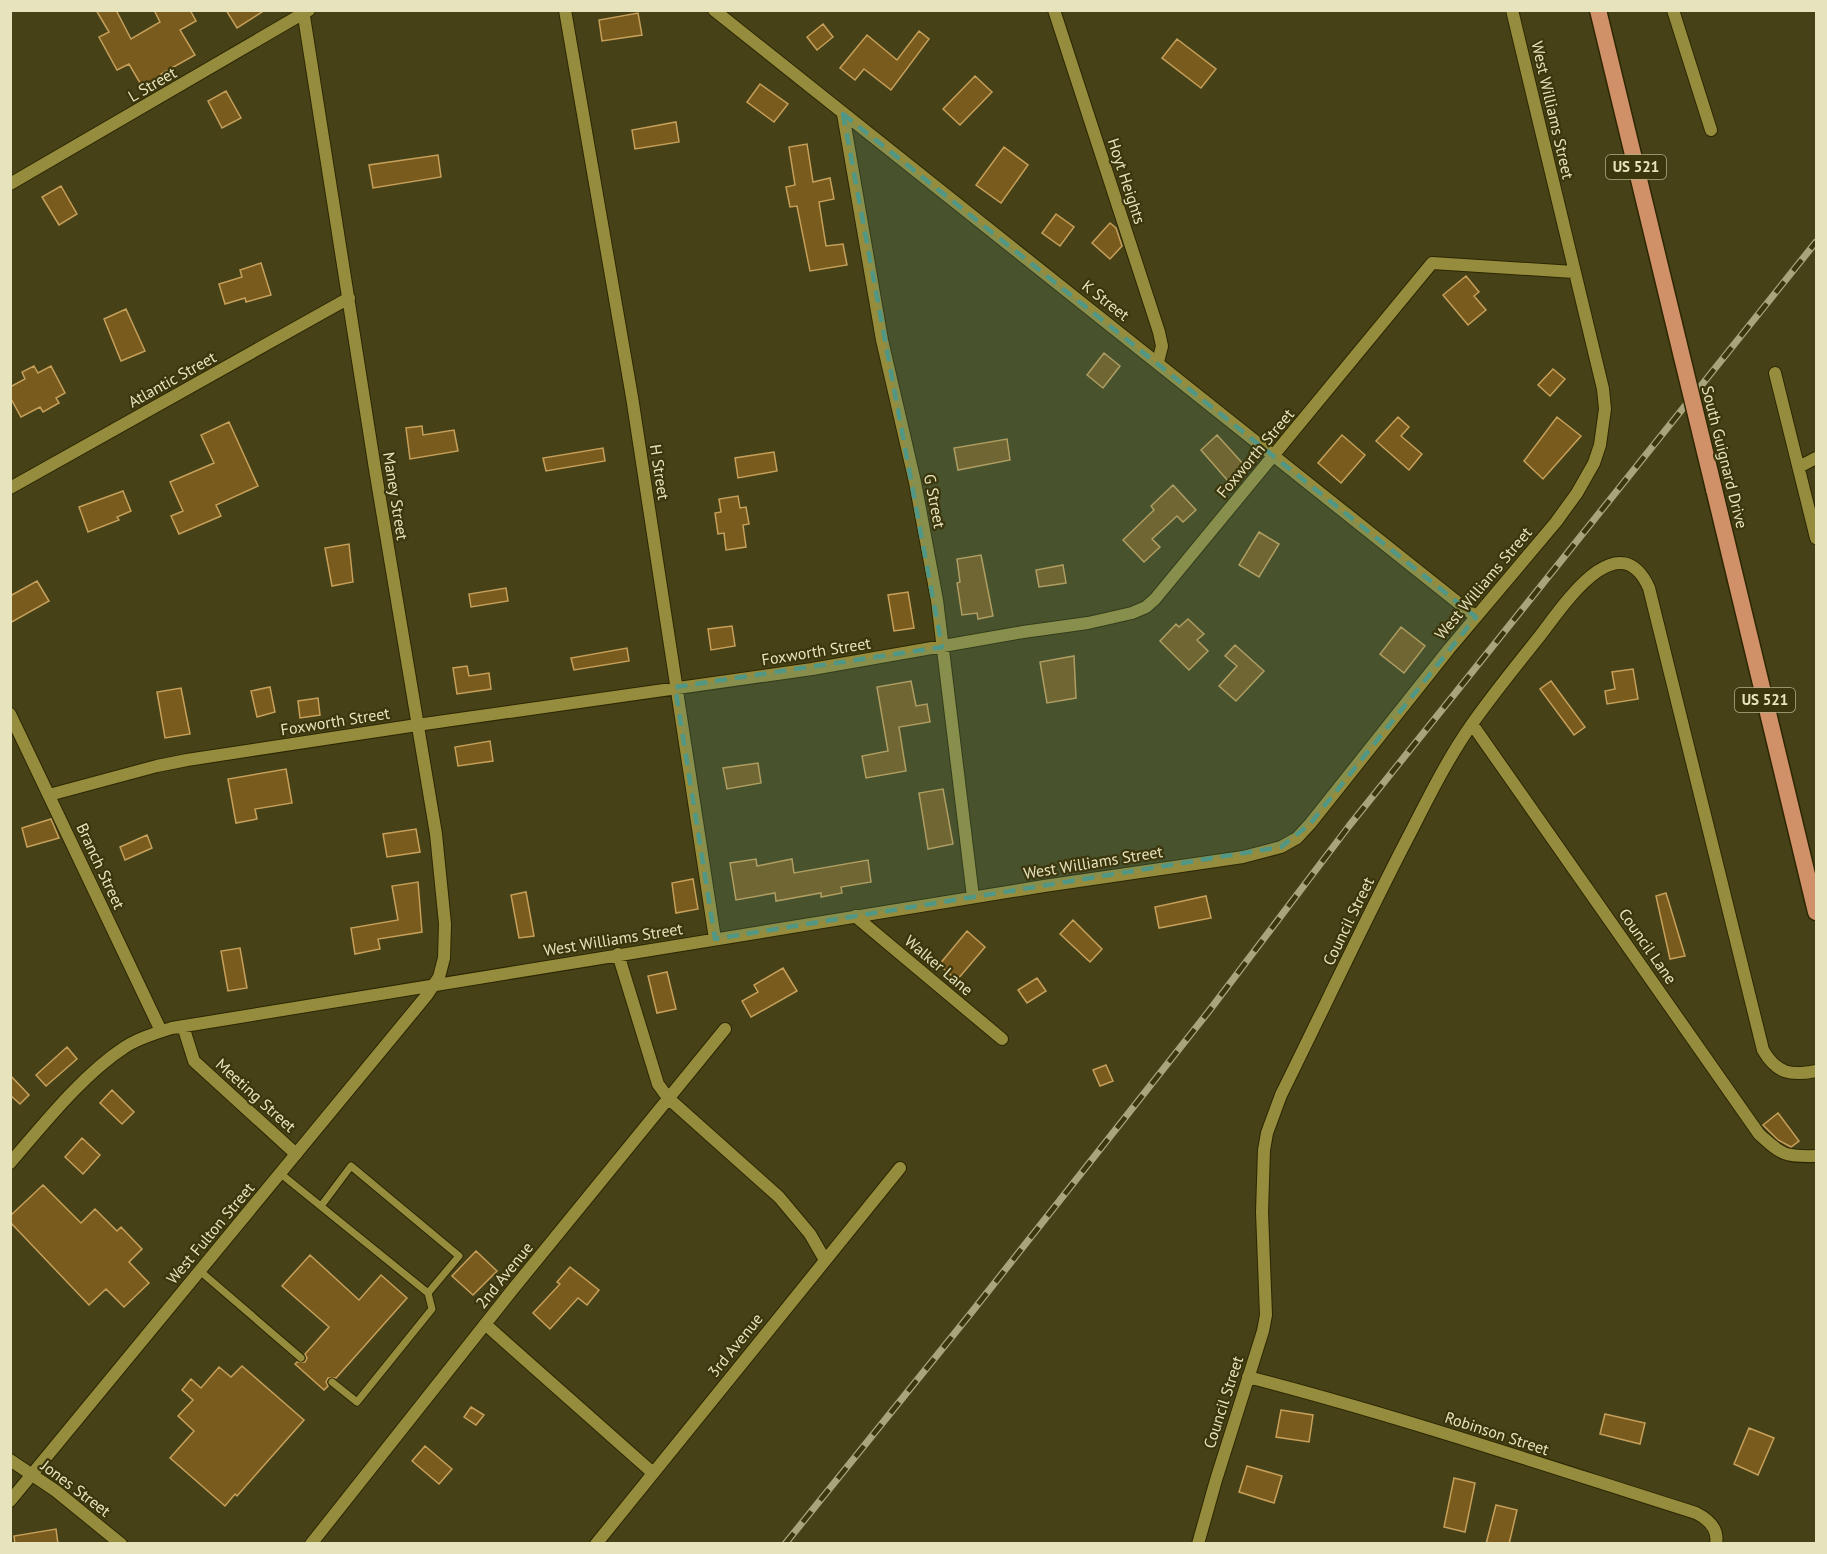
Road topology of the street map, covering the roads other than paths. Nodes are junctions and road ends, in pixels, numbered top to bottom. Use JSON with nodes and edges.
{"nodes":[{"id":1,"x":565,"y":10,"type":"edge"},
{"id":2,"x":714,"y":10,"type":"edge"},
{"id":3,"x":1054,"y":10,"type":"edge"},
{"id":4,"x":1512,"y":10,"type":"edge"},
{"id":5,"x":1599,"y":10,"type":"edge"},
{"id":6,"x":1673,"y":10,"type":"edge"},
{"id":7,"x":305,"y":11,"type":"edge"},
{"id":8,"x":843,"y":114,"type":"junction"},
{"id":9,"x":1712,"y":130,"type":"dead end"},
{"id":10,"x":10,"y":184,"type":"edge"},
{"id":11,"x":1574,"y":272,"type":"junction"},
{"id":12,"x":349,"y":298,"type":"junction"},
{"id":13,"x":1158,"y":362,"type":"junction"},
{"id":14,"x":1775,"y":373,"type":"dead end"},
{"id":15,"x":1275,"y":455,"type":"junction"},
{"id":16,"x":1816,"y":458,"type":"edge"},
{"id":17,"x":1799,"y":467,"type":"junction"},
{"id":18,"x":10,"y":488,"type":"edge"},
{"id":19,"x":1816,"y":538,"type":"edge"},
{"id":20,"x":1476,"y":617,"type":"junction"},
{"id":21,"x":942,"y":647,"type":"junction"},
{"id":22,"x":675,"y":687,"type":"junction"},
{"id":23,"x":10,"y":714,"type":"edge"},
{"id":24,"x":1472,"y":724,"type":"junction"},
{"id":25,"x":417,"y":725,"type":"junction"},
{"id":26,"x":49,"y":795,"type":"junction"},
{"id":27,"x":973,"y":897,"type":"junction"},
{"id":28,"x":1816,"y":912,"type":"edge"},
{"id":29,"x":855,"y":916,"type":"junction"},
{"id":30,"x":715,"y":939,"type":"junction"},
{"id":31,"x":618,"y":954,"type":"junction"},
{"id":32,"x":434,"y":985,"type":"junction"},
{"id":33,"x":183,"y":1026,"type":"junction"},
{"id":34,"x":725,"y":1029,"type":"dead end"},
{"id":35,"x":161,"y":1031,"type":"junction"},
{"id":36,"x":1002,"y":1038,"type":"dead end"},
{"id":37,"x":1816,"y":1071,"type":"edge"},
{"id":38,"x":668,"y":1098,"type":"junction"},
{"id":39,"x":296,"y":1154,"type":"junction"},
{"id":40,"x":1816,"y":1156,"type":"edge"},
{"id":41,"x":10,"y":1163,"type":"edge"},
{"id":42,"x":900,"y":1168,"type":"dead end"},
{"id":43,"x":281,"y":1174,"type":"junction"},
{"id":44,"x":321,"y":1206,"type":"junction"},
{"id":45,"x":825,"y":1260,"type":"junction"},
{"id":46,"x":200,"y":1271,"type":"junction"},
{"id":47,"x":428,"y":1293,"type":"junction"},
{"id":48,"x":485,"y":1324,"type":"junction"},
{"id":49,"x":301,"y":1358,"type":"dead end"},
{"id":50,"x":1248,"y":1377,"type":"junction"},
{"id":51,"x":332,"y":1382,"type":"dead end"},
{"id":52,"x":10,"y":1460,"type":"edge"},
{"id":53,"x":653,"y":1473,"type":"junction"},
{"id":54,"x":32,"y":1475,"type":"junction"},
{"id":55,"x":10,"y":1501,"type":"edge"},
{"id":56,"x":121,"y":1544,"type":"edge"},
{"id":57,"x":311,"y":1544,"type":"edge"},
{"id":58,"x":596,"y":1544,"type":"edge"},
{"id":59,"x":1198,"y":1544,"type":"edge"},
{"id":60,"x":1716,"y":1544,"type":"edge"}],
"edges":[{"from":1,"to":22,"type":"street","name":"H Street"},
{"from":2,"to":8,"type":"street","name":"K Street"},
{"from":3,"to":13,"type":"street","name":"Hoyt Heights"},
{"from":4,"to":11,"type":"street","name":"West Williams Street"},
{"from":5,"to":28,"type":"highway","name":"South Guignard Drive","number":"US 521","bridge":true},
{"from":6,"to":9,"type":"street"},
{"from":7,"to":10,"type":"street","name":"L Street"},
{"from":7,"to":12,"type":"street","name":"Maney Street"},
{"from":8,"to":13,"type":"street","name":"K Street"},
{"from":8,"to":21,"type":"street","name":"G Street"},
{"from":11,"to":15,"type":"street","name":"Foxworth Street"},
{"from":11,"to":20,"type":"street","name":"West Williams Street"},
{"from":12,"to":18,"type":"street","name":"Atlantic Street"},
{"from":12,"to":25,"type":"street","name":"Maney Street"},
{"from":13,"to":15,"type":"street","name":"K Street"},
{"from":14,"to":17,"type":"street"},
{"from":15,"to":20,"type":"street","name":"K Street"},
{"from":15,"to":21,"type":"street","name":"Foxworth Street"},
{"from":16,"to":17,"type":"street"},
{"from":17,"to":19,"type":"street"},
{"from":20,"to":27,"type":"street","name":"West Williams Street"},
{"from":21,"to":22,"type":"street","name":"Foxworth Street"},
{"from":21,"to":27,"type":"street","name":"G Street"},
{"from":22,"to":25,"type":"street","name":"Foxworth Street"},
{"from":22,"to":30,"type":"street","name":"H Street"},
{"from":23,"to":26,"type":"street","name":"Branch Street"},
{"from":24,"to":37,"type":"street","name":"Council Street"},
{"from":24,"to":40,"type":"street","name":"Council Lane"},
{"from":24,"to":50,"type":"street","name":"Council Street"},
{"from":25,"to":26,"type":"street","name":"Foxworth Street"},
{"from":25,"to":32,"type":"street","name":"Maney Street"},
{"from":26,"to":35,"type":"street","name":"Branch Street"},
{"from":27,"to":29,"type":"street","name":"West Williams Street"},
{"from":29,"to":30,"type":"street","name":"West Williams Street"},
{"from":29,"to":36,"type":"street","name":"Walker Lane"},
{"from":30,"to":31,"type":"street","name":"West Williams Street"},
{"from":31,"to":32,"type":"street","name":"West Williams Street"},
{"from":31,"to":38,"type":"street"},
{"from":32,"to":33,"type":"street","name":"West Williams Street"},
{"from":32,"to":39,"type":"street","name":"West Fulton Street"},
{"from":33,"to":35,"type":"street","name":"West Williams Street"},
{"from":33,"to":39,"type":"street","name":"Meeting Street"},
{"from":34,"to":38,"type":"street","name":"2nd Avenue"},
{"from":35,"to":41,"type":"street","name":"West Williams Street"},
{"from":38,"to":45,"type":"street"},
{"from":38,"to":48,"type":"street","name":"2nd Avenue"},
{"from":39,"to":43,"type":"street","name":"West Fulton Street"},
{"from":42,"to":45,"type":"street","name":"3rd Avenue"},
{"from":43,"to":44,"type":"lane"},
{"from":43,"to":46,"type":"street","name":"West Fulton Street"},
{"from":44,"to":47,"type":"lane"},
{"from":44,"to":47,"type":"lane"},
{"from":45,"to":53,"type":"street","name":"3rd Avenue"},
{"from":46,"to":49,"type":"lane"},
{"from":46,"to":54,"type":"street","name":"West Fulton Street"},
{"from":47,"to":51,"type":"lane"},
{"from":48,"to":53,"type":"street"},
{"from":48,"to":57,"type":"street","name":"2nd Avenue"},
{"from":50,"to":59,"type":"street","name":"Council Street"},
{"from":50,"to":60,"type":"street","name":"Robinson Street"},
{"from":52,"to":54,"type":"street","name":"Jones Street"},
{"from":53,"to":58,"type":"street","name":"3rd Avenue"},
{"from":54,"to":55,"type":"street","name":"West Fulton Street"},
{"from":54,"to":56,"type":"street","name":"Jones Street"}]}
